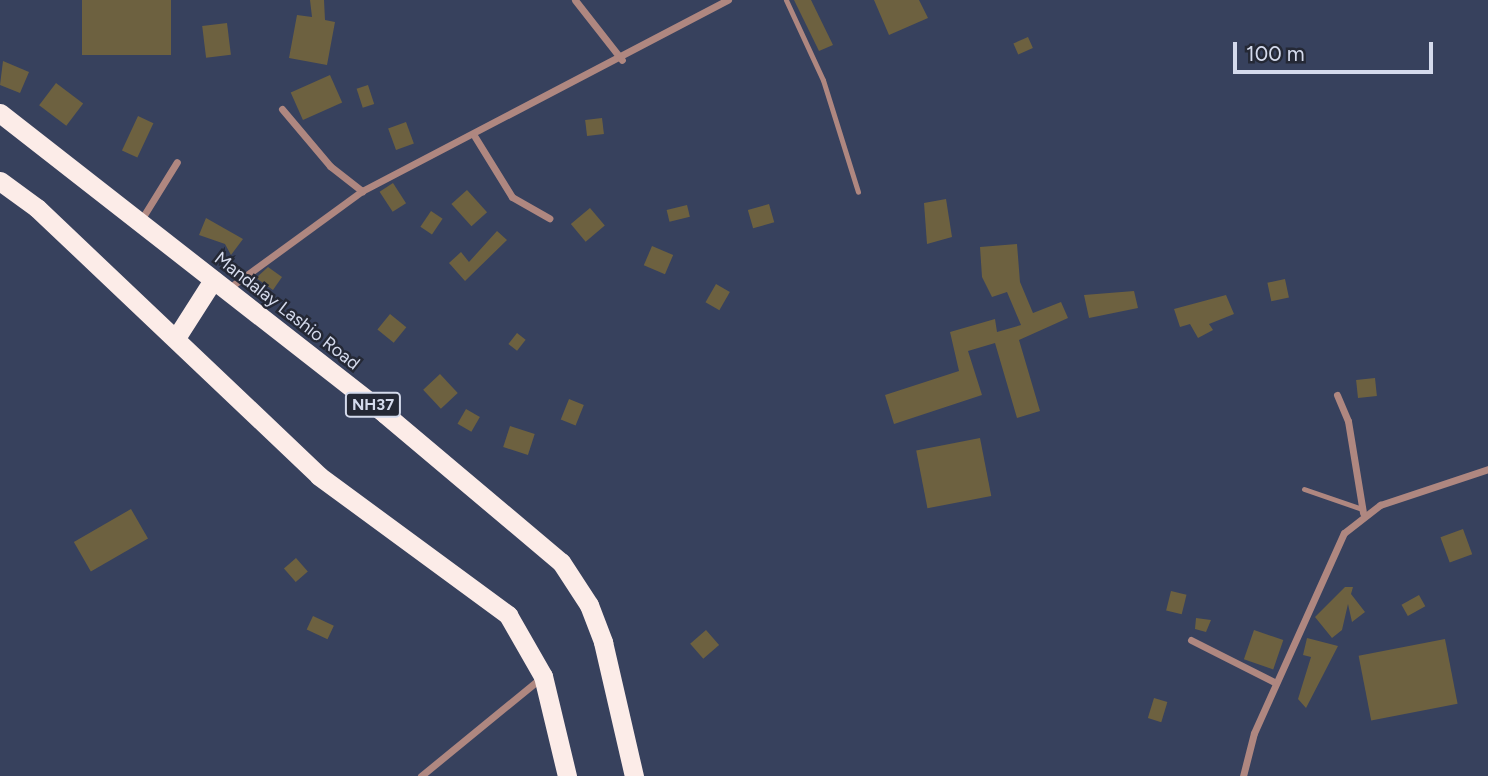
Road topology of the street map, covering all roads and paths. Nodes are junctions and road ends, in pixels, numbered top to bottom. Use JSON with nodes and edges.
{"nodes":[{"id":1,"x":575,"y":0,"type":"edge"},
{"id":2,"x":728,"y":0,"type":"edge"},
{"id":3,"x":786,"y":0,"type":"edge"},
{"id":4,"x":622,"y":61,"type":"junction"},
{"id":5,"x":282,"y":109,"type":"dead end"},
{"id":6,"x":0,"y":113,"type":"edge"},
{"id":7,"x":475,"y":137,"type":"junction"},
{"id":8,"x":177,"y":162,"type":"dead end"},
{"id":9,"x":0,"y":181,"type":"edge"},
{"id":10,"x":362,"y":191,"type":"junction"},
{"id":11,"x":858,"y":192,"type":"dead end"},
{"id":12,"x":550,"y":218,"type":"dead end"},
{"id":13,"x":139,"y":223,"type":"junction"},
{"id":14,"x":219,"y":285,"type":"junction"},
{"id":15,"x":176,"y":338,"type":"junction"},
{"id":16,"x":1337,"y":396,"type":"dead end"},
{"id":17,"x":1488,"y":469,"type":"edge"},
{"id":18,"x":1304,"y":489,"type":"dead end"},
{"id":19,"x":1363,"y":511,"type":"junction"},
{"id":20,"x":1191,"y":640,"type":"dead end"},
{"id":21,"x":544,"y":676,"type":"junction"},
{"id":22,"x":1276,"y":683,"type":"junction"},
{"id":23,"x":421,"y":776,"type":"edge"},
{"id":24,"x":567,"y":776,"type":"edge"},
{"id":25,"x":634,"y":776,"type":"edge"},
{"id":26,"x":1243,"y":776,"type":"edge"}],
"edges":[{"from":1,"to":4,"type":"street"},
{"from":2,"to":4,"type":"street"},
{"from":3,"to":11,"type":"lane"},
{"from":4,"to":7,"type":"street"},
{"from":5,"to":10,"type":"street"},
{"from":6,"to":13,"type":"highway","name":"Mandalay Lashio Road","number":"NH37"},
{"from":7,"to":10,"type":"street"},
{"from":7,"to":12,"type":"street"},
{"from":8,"to":13,"type":"street"},
{"from":9,"to":15,"type":"highway"},
{"from":10,"to":14,"type":"street"},
{"from":13,"to":14,"type":"highway","name":"Mandalay Lashio Road","number":"NH37"},
{"from":14,"to":15,"type":"highway"},
{"from":14,"to":25,"type":"highway","name":"Mandalay Lashio Road","number":"NH37"},
{"from":15,"to":21,"type":"highway"},
{"from":16,"to":19,"type":"street"},
{"from":17,"to":19,"type":"street"},
{"from":18,"to":19,"type":"lane"},
{"from":19,"to":22,"type":"street"},
{"from":20,"to":22,"type":"street"},
{"from":21,"to":23,"type":"street"},
{"from":21,"to":24,"type":"highway"},
{"from":22,"to":26,"type":"street"}]}
